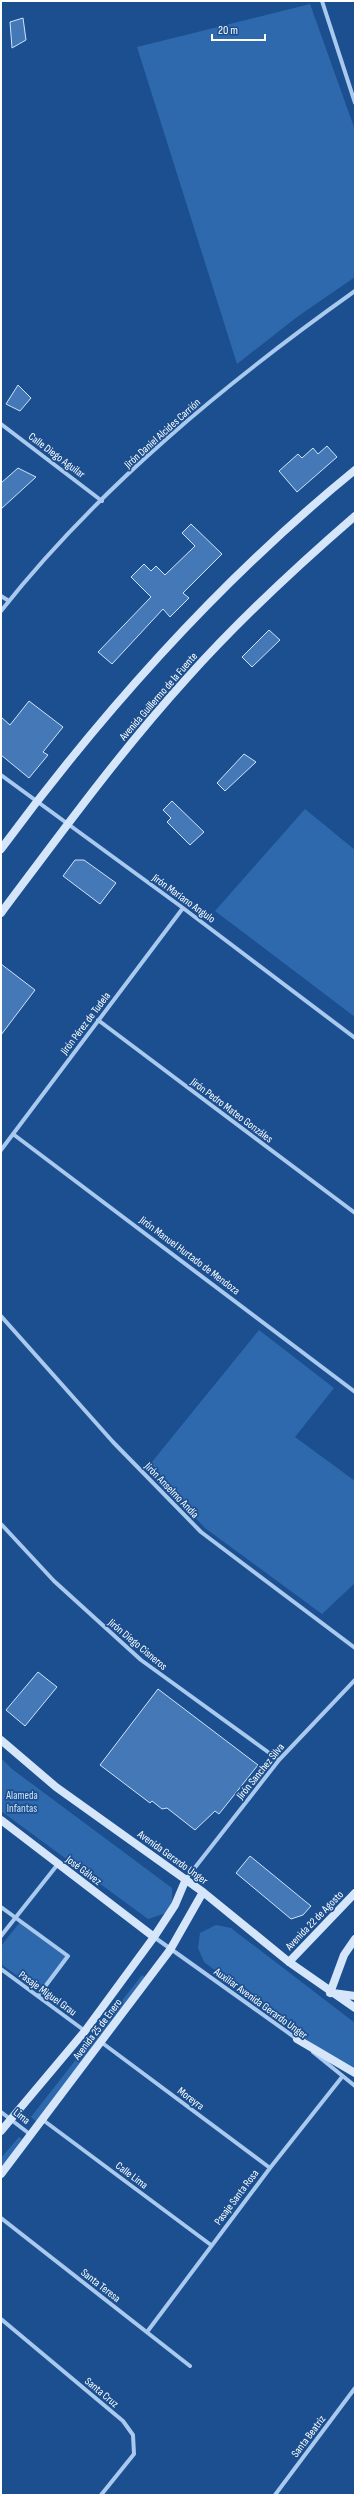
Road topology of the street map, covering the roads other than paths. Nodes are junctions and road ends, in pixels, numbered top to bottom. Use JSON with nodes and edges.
{"nodes":[{"id":1,"x":322,"y":1,"type":"edge"},
{"id":2,"x":355,"y":103,"type":"edge"},
{"id":3,"x":355,"y":291,"type":"edge"},
{"id":4,"x":1,"y":424,"type":"edge"},
{"id":5,"x":355,"y":470,"type":"edge"},
{"id":6,"x":102,"y":501,"type":"junction"},
{"id":7,"x":355,"y":516,"type":"edge"},
{"id":8,"x":1,"y":596,"type":"edge"},
{"id":9,"x":8,"y":602,"type":"junction"},
{"id":10,"x":1,"y":611,"type":"edge"},
{"id":11,"x":1,"y":775,"type":"edge"},
{"id":12,"x":36,"y":802,"type":"junction"},
{"id":13,"x":67,"y":825,"type":"junction"},
{"id":14,"x":1,"y":849,"type":"edge"},
{"id":15,"x":183,"y":908,"type":"junction"},
{"id":16,"x":1,"y":913,"type":"edge"},
{"id":17,"x":98,"y":1020,"type":"junction"},
{"id":18,"x":355,"y":1038,"type":"edge"},
{"id":19,"x":13,"y":1134,"type":"junction"},
{"id":20,"x":1,"y":1150,"type":"edge"},
{"id":21,"x":355,"y":1213,"type":"edge"},
{"id":22,"x":1,"y":1316,"type":"edge"},
{"id":23,"x":355,"y":1392,"type":"edge"},
{"id":24,"x":1,"y":1524,"type":"edge"},
{"id":25,"x":355,"y":1648,"type":"edge"},
{"id":26,"x":355,"y":1680,"type":"edge"},
{"id":27,"x":1,"y":1740,"type":"edge"},
{"id":28,"x":279,"y":1760,"type":"junction"},
{"id":29,"x":1,"y":1820,"type":"edge"},
{"id":30,"x":58,"y":1864,"type":"junction"},
{"id":31,"x":186,"y":1879,"type":"junction"},
{"id":32,"x":203,"y":1892,"type":"junction"},
{"id":33,"x":355,"y":1893,"type":"edge"},
{"id":34,"x":1,"y":1907,"type":"edge"},
{"id":35,"x":16,"y":1918,"type":"junction"},
{"id":36,"x":1,"y":1936,"type":"edge"},
{"id":37,"x":154,"y":1937,"type":"junction"},
{"id":38,"x":355,"y":1940,"type":"edge"},
{"id":39,"x":170,"y":1950,"type":"junction"},
{"id":40,"x":289,"y":1962,"type":"junction"},
{"id":41,"x":1,"y":1969,"type":"edge"},
{"id":42,"x":330,"y":1993,"type":"junction"},
{"id":43,"x":38,"y":1996,"type":"junction"},
{"id":44,"x":355,"y":1996,"type":"edge"},
{"id":45,"x":355,"y":2008,"type":"edge"},
{"id":46,"x":85,"y":2031,"type":"junction"},
{"id":47,"x":297,"y":2039,"type":"junction"},
{"id":48,"x":101,"y":2042,"type":"junction"},
{"id":49,"x":355,"y":2073,"type":"edge"},
{"id":50,"x":342,"y":2077,"type":"junction"},
{"id":51,"x":355,"y":2086,"type":"edge"},
{"id":52,"x":1,"y":2112,"type":"edge"},
{"id":53,"x":11,"y":2119,"type":"junction"},
{"id":54,"x":43,"y":2120,"type":"junction"},
{"id":55,"x":1,"y":2131,"type":"edge"},
{"id":56,"x":31,"y":2135,"type":"junction"},
{"id":57,"x":270,"y":2168,"type":"junction"},
{"id":58,"x":1,"y":2174,"type":"edge"},
{"id":59,"x":1,"y":2218,"type":"edge"},
{"id":60,"x":211,"y":2245,"type":"junction"},
{"id":61,"x":1,"y":2319,"type":"edge"},
{"id":62,"x":147,"y":2332,"type":"junction"},
{"id":63,"x":190,"y":2366,"type":"dead end"},
{"id":64,"x":355,"y":2388,"type":"edge"},
{"id":65,"x":101,"y":2495,"type":"edge"},
{"id":66,"x":275,"y":2495,"type":"edge"}],
"edges":[{"from":1,"to":2,"type":"street"},
{"from":3,"to":6,"type":"street","name":"Jirón Daniel Alcides Carrión"},
{"from":4,"to":6,"type":"street","name":"Calle Diego Aguilar"},
{"from":5,"to":12,"type":"main road"},
{"from":6,"to":9,"type":"street","name":"Jirón Daniel Alcides Carrión"},
{"from":7,"to":13,"type":"main road","name":"Avenida Guillermo de la Fuente"},
{"from":8,"to":9,"type":"street"},
{"from":9,"to":10,"type":"street","name":"Jirón Daniel Alcides Carrión"},
{"from":11,"to":12,"type":"street","name":"Jirón Mariano Angulo"},
{"from":12,"to":13,"type":"street","name":"Jirón Mariano Angulo"},
{"from":12,"to":14,"type":"main road"},
{"from":13,"to":15,"type":"street","name":"Jirón Mariano Angulo"},
{"from":13,"to":16,"type":"main road","name":"Avenida Guillermo de la Fuente"},
{"from":15,"to":17,"type":"street","name":"Jirón Pérez de Tudela"},
{"from":15,"to":18,"type":"street","name":"Jirón Mariano Angulo"},
{"from":17,"to":19,"type":"street","name":"Jirón Pérez de Tudela"},
{"from":17,"to":21,"type":"street","name":"Jirón Pedro Mateo Gonzáles"},
{"from":19,"to":20,"type":"street","name":"Jirón Pérez de Tudela"},
{"from":19,"to":23,"type":"street","name":"Jirón Manuel Hurtado de Mendoza"},
{"from":22,"to":25,"type":"street","name":"Jirón Anselmo Andía"},
{"from":24,"to":28,"type":"street","name":"Jirón Diego Cisneros"},
{"from":26,"to":28,"type":"street","name":"Jirón Sanchez Silva"},
{"from":27,"to":31,"type":"main road","name":"Avenida Gerardo Unger"},
{"from":28,"to":31,"type":"street","name":"Jirón Sanchez Silva"},
{"from":29,"to":30,"type":"main road","name":"José Gálvez"},
{"from":30,"to":35,"type":"street"},
{"from":30,"to":37,"type":"main road","name":"José Gálvez"},
{"from":31,"to":32,"type":"main road","name":"Avenida Gerardo Unger"},
{"from":31,"to":37,"type":"main road","name":"Avenida 25 de Enero"},
{"from":32,"to":39,"type":"main road","name":"Avenida 25 de Enero"},
{"from":32,"to":40,"type":"main road","name":"Avenida Gerardo Unger"},
{"from":33,"to":40,"type":"main road","name":"Avenida 22 de Agosto"},
{"from":34,"to":35,"type":"street"},
{"from":35,"to":36,"type":"street"},
{"from":35,"to":43,"type":"street"},
{"from":37,"to":39,"type":"street","name":"Auxiliar Avenida Gerardo Unger"},
{"from":37,"to":46,"type":"main road","name":"Avenida 25 de Enero"},
{"from":38,"to":42,"type":"main road"},
{"from":39,"to":47,"type":"street","name":"Auxiliar Avenida Gerardo Unger"},
{"from":39,"to":48,"type":"main road","name":"Avenida 25 de Enero"},
{"from":40,"to":42,"type":"main road","name":"Avenida Gerardo Unger"},
{"from":41,"to":43,"type":"street","name":"Pasaje Miguel Grau"},
{"from":42,"to":44,"type":"main road"},
{"from":42,"to":45,"type":"main road","name":"Avenida Gerardo Unger"},
{"from":43,"to":46,"type":"street","name":"Pasaje Miguel Grau"},
{"from":46,"to":53,"type":"main road","name":"Avenida 25 de Enero"},
{"from":47,"to":49,"type":"main road"},
{"from":47,"to":50,"type":"street","name":"Auxiliar Avenida Gerardo Unger"},
{"from":48,"to":54,"type":"main road","name":"Avenida 25 de Enero"},
{"from":48,"to":57,"type":"street","name":"Moreyra"},
{"from":50,"to":51,"type":"street","name":"Auxiliar Avenida Gerardo Unger"},
{"from":50,"to":57,"type":"street","name":"Pasaje Santa Rosa"},
{"from":52,"to":53,"type":"street","name":"Lima"},
{"from":53,"to":55,"type":"main road","name":"Avenida 25 de Enero"},
{"from":53,"to":56,"type":"street","name":"Lima"},
{"from":54,"to":56,"type":"main road","name":"Avenida 25 de Enero"},
{"from":54,"to":60,"type":"street","name":"Calle Lima"},
{"from":56,"to":58,"type":"main road","name":"Avenida 25 de Enero"},
{"from":57,"to":60,"type":"street","name":"Pasaje Santa Rosa"},
{"from":59,"to":62,"type":"street","name":"Santa Teresa"},
{"from":60,"to":62,"type":"street","name":"Pasaje Santa Rosa"},
{"from":61,"to":65,"type":"street","name":"Santa Cruz"},
{"from":62,"to":63,"type":"street","name":"Santa Teresa"},
{"from":64,"to":66,"type":"street","name":"Santa Beatriz"}]}
